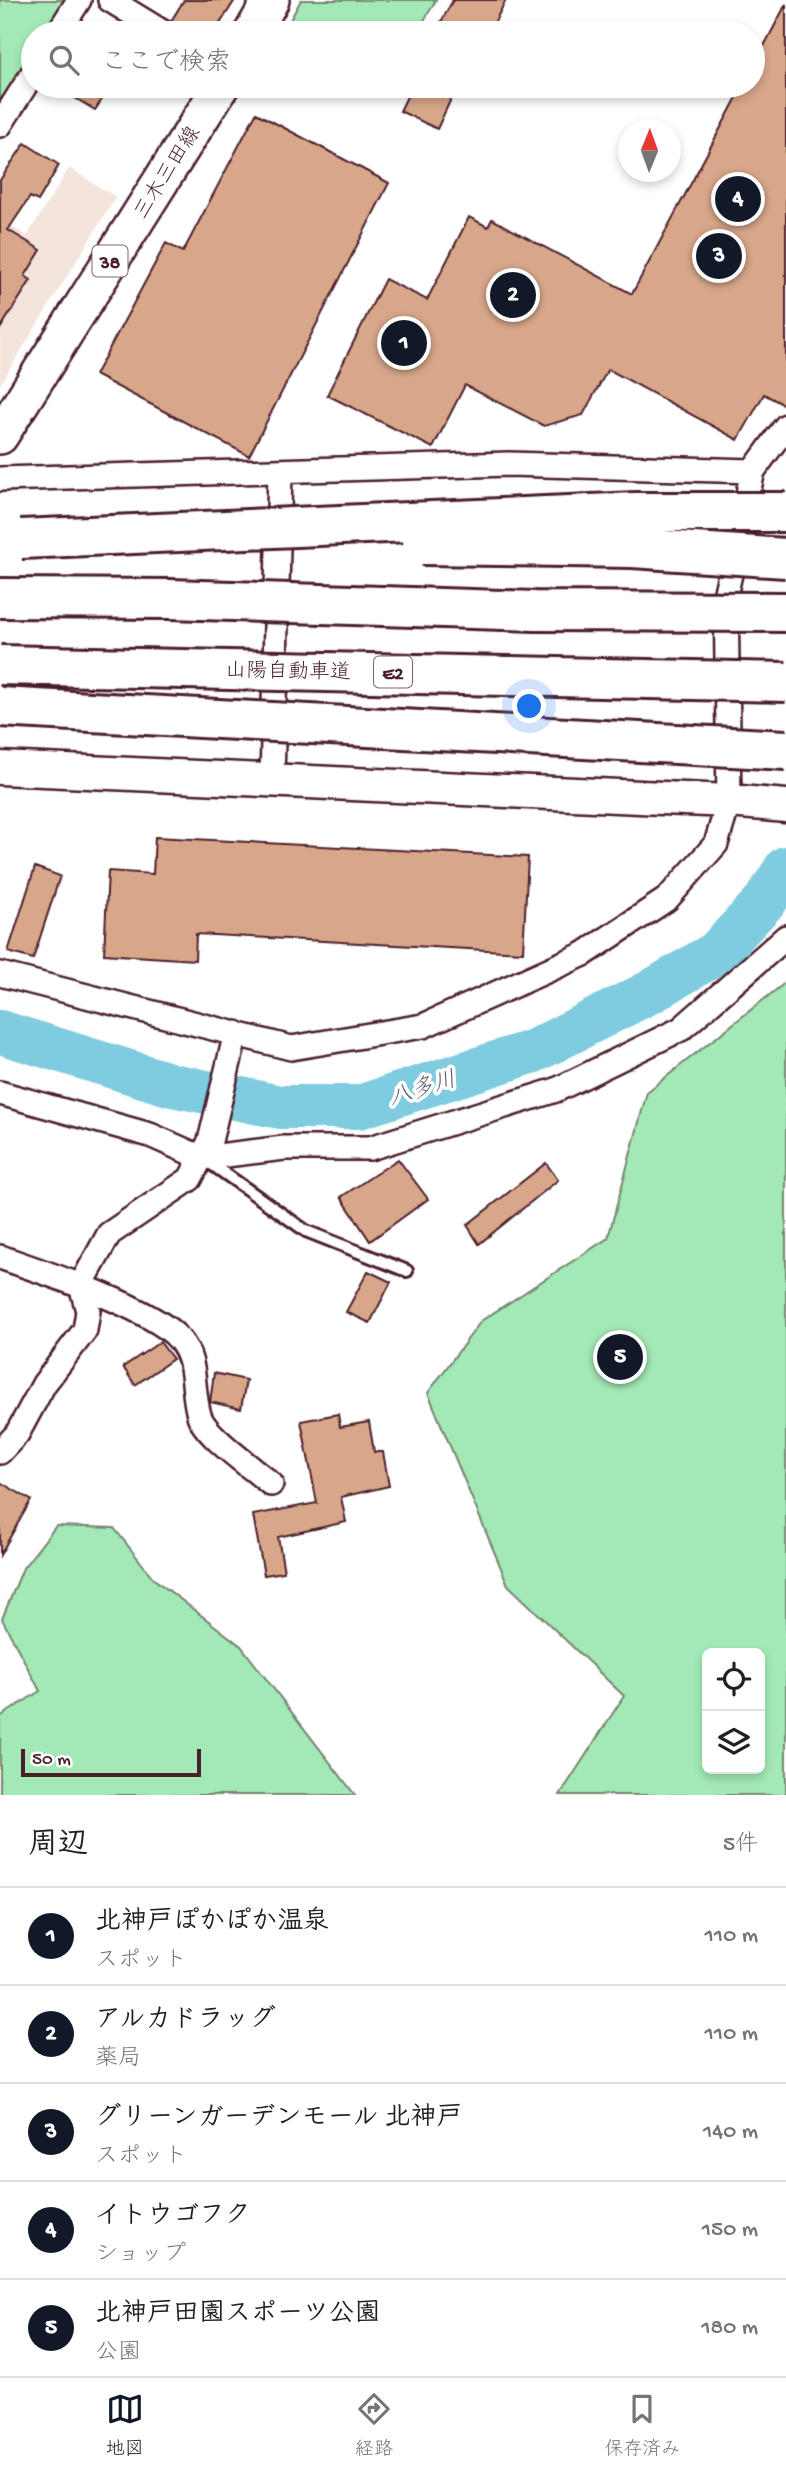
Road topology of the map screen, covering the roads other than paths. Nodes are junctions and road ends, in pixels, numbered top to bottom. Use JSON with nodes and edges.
{"nodes":[{"id":1,"x":79,"y":0,"type":"edge"},
{"id":2,"x":110,"y":0,"type":"edge"},
{"id":3,"x":271,"y":0,"type":"edge"},
{"id":4,"x":66,"y":21,"type":"edge"},
{"id":5,"x":144,"y":21,"type":"edge"},
{"id":6,"x":259,"y":21,"type":"edge"},
{"id":7,"x":21,"y":92,"type":"edge"},
{"id":8,"x":213,"y":98,"type":"edge"},
{"id":9,"x":0,"y":125,"type":"edge"},
{"id":10,"x":786,"y":426,"type":"edge"},
{"id":11,"x":0,"y":436,"type":"edge"},
{"id":12,"x":753,"y":471,"type":"junction"},
{"id":13,"x":280,"y":472,"type":"junction"},
{"id":14,"x":0,"y":479,"type":"edge"},
{"id":15,"x":786,"y":512,"type":"edge"},
{"id":16,"x":786,"y":558,"type":"edge"},
{"id":17,"x":0,"y":598,"type":"edge"},
{"id":18,"x":786,"y":612,"type":"edge"},
{"id":19,"x":0,"y":665,"type":"edge"},
{"id":20,"x":786,"y":682,"type":"edge"},
{"id":21,"x":0,"y":707,"type":"edge"},
{"id":22,"x":786,"y":750,"type":"edge"},
{"id":23,"x":0,"y":768,"type":"edge"},
{"id":24,"x":272,"y":780,"type":"junction"},
{"id":25,"x":729,"y":801,"type":"junction"},
{"id":26,"x":786,"y":806,"type":"edge"},
{"id":27,"x":786,"y":937,"type":"edge"},
{"id":28,"x":0,"y":974,"type":"edge"},
{"id":29,"x":234,"y":1042,"type":"junction"},
{"id":30,"x":0,"y":1093,"type":"edge"},
{"id":31,"x":206,"y":1149,"type":"junction"},
{"id":32,"x":0,"y":1256,"type":"edge"},
{"id":33,"x":407,"y":1271,"type":"dead end"},
{"id":34,"x":80,"y":1285,"type":"junction"},
{"id":35,"x":0,"y":1452,"type":"edge"},
{"id":36,"x":271,"y":1484,"type":"dead end"}],
"edges":[{"from":1,"to":4,"type":"street"},
{"from":2,"to":5,"type":"street"},
{"from":3,"to":6,"type":"main road"},
{"from":7,"to":9,"type":"street"},
{"from":8,"to":11,"type":"main road","name":"三木三田線","number":"38"},
{"from":10,"to":12,"type":"street"},
{"from":12,"to":13,"type":"street"},
{"from":12,"to":25,"type":"street"},
{"from":13,"to":14,"type":"street"},
{"from":13,"to":24,"type":"street"},
{"from":15,"to":16,"type":"highway","bridge":true},
{"from":17,"to":18,"type":"highway","bridge":true},
{"from":19,"to":20,"type":"highway","name":"山陽自動車道","number":"E2","bridge":true},
{"from":21,"to":22,"type":"highway","bridge":true},
{"from":23,"to":24,"type":"street"},
{"from":24,"to":25,"type":"street"},
{"from":25,"to":26,"type":"street"},
{"from":25,"to":29,"type":"street"},
{"from":27,"to":31,"type":"street"},
{"from":28,"to":29,"type":"street"},
{"from":29,"to":31,"type":"street"},
{"from":30,"to":31,"type":"street"},
{"from":31,"to":33,"type":"lane"},
{"from":31,"to":34,"type":"street"},
{"from":32,"to":34,"type":"street"},
{"from":34,"to":35,"type":"street"},
{"from":34,"to":36,"type":"street"}]}
